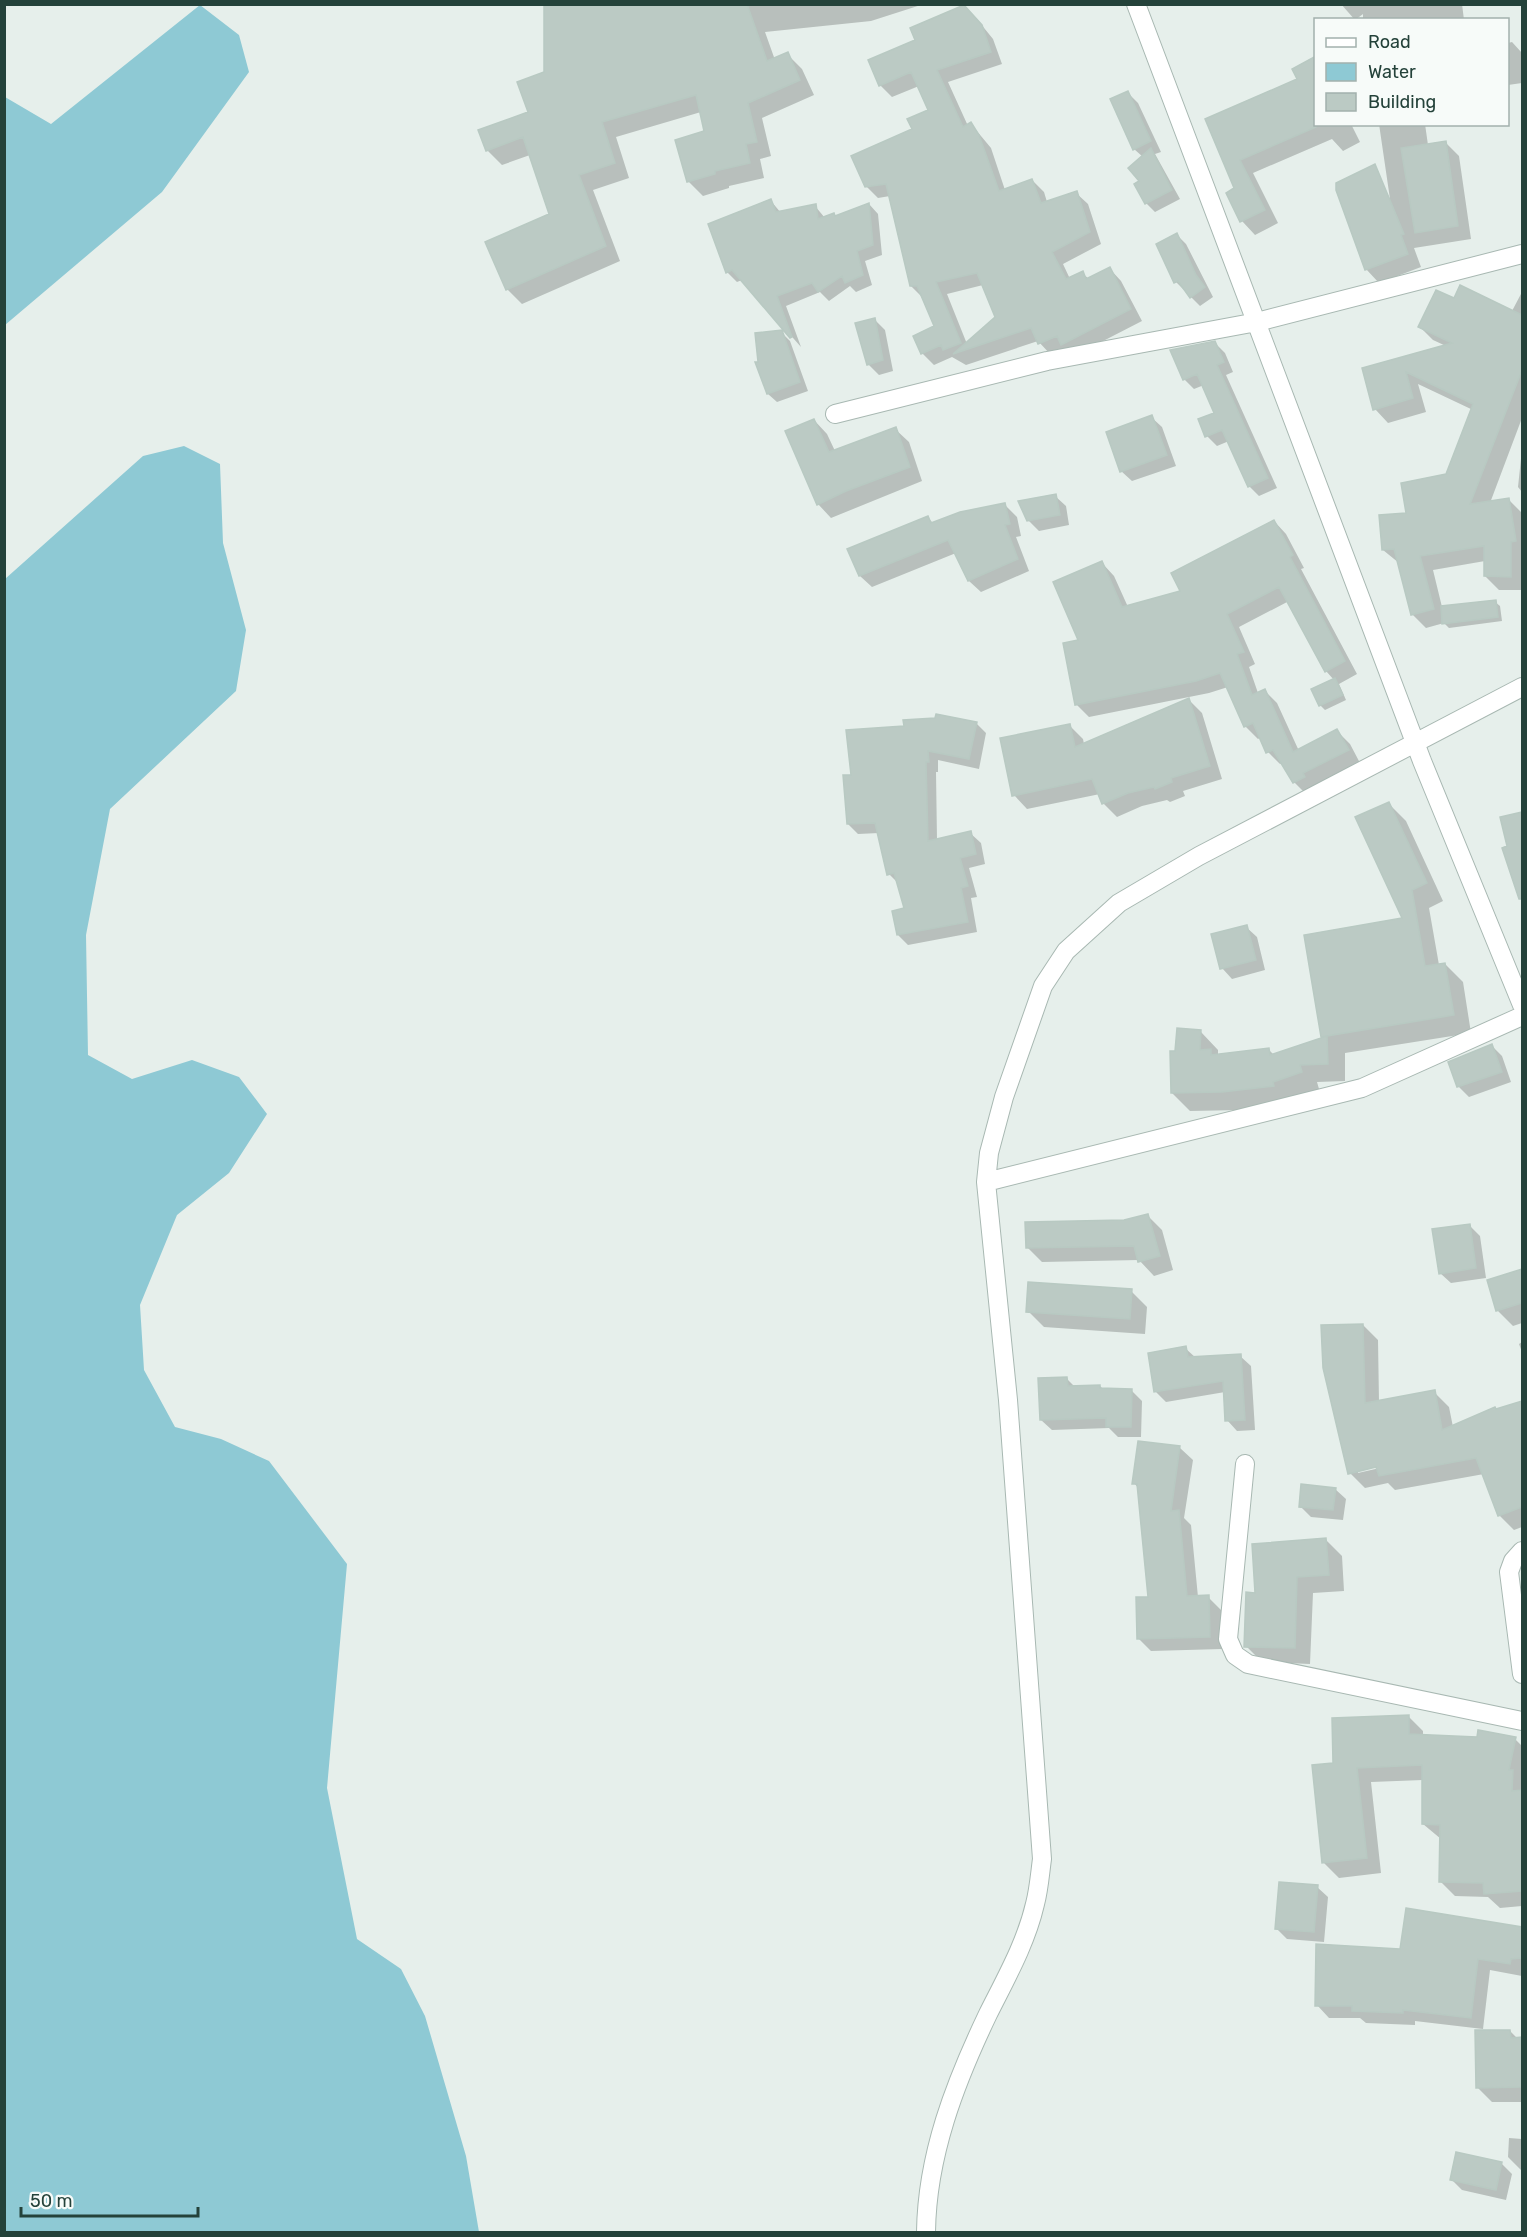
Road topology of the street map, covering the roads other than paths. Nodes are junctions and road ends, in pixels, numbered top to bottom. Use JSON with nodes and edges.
{"nodes":[{"id":1,"x":1136,"y":4,"type":"edge"},
{"id":2,"x":1522,"y":254,"type":"edge"},
{"id":3,"x":1257,"y":322,"type":"junction"},
{"id":4,"x":835,"y":414,"type":"dead end"},
{"id":5,"x":1522,"y":687,"type":"edge"},
{"id":6,"x":1415,"y":742,"type":"junction"},
{"id":7,"x":1522,"y":1005,"type":"edge"},
{"id":8,"x":1522,"y":1016,"type":"edge"},
{"id":9,"x":986,"y":1182,"type":"junction"},
{"id":10,"x":1245,"y":1464,"type":"dead end"},
{"id":11,"x":1522,"y":1551,"type":"edge"},
{"id":12,"x":1522,"y":1674,"type":"edge"},
{"id":13,"x":1522,"y":1721,"type":"edge"},
{"id":14,"x":926,"y":2232,"type":"edge"}],
"edges":[{"from":1,"to":3,"type":"street"},
{"from":2,"to":3,"type":"street"},
{"from":3,"to":4,"type":"street"},
{"from":3,"to":6,"type":"street"},
{"from":5,"to":6,"type":"street"},
{"from":6,"to":7,"type":"street"},
{"from":6,"to":9,"type":"street"},
{"from":8,"to":9,"type":"street"},
{"from":9,"to":14,"type":"street"},
{"from":10,"to":13,"type":"street"},
{"from":11,"to":12,"type":"street"}]}
